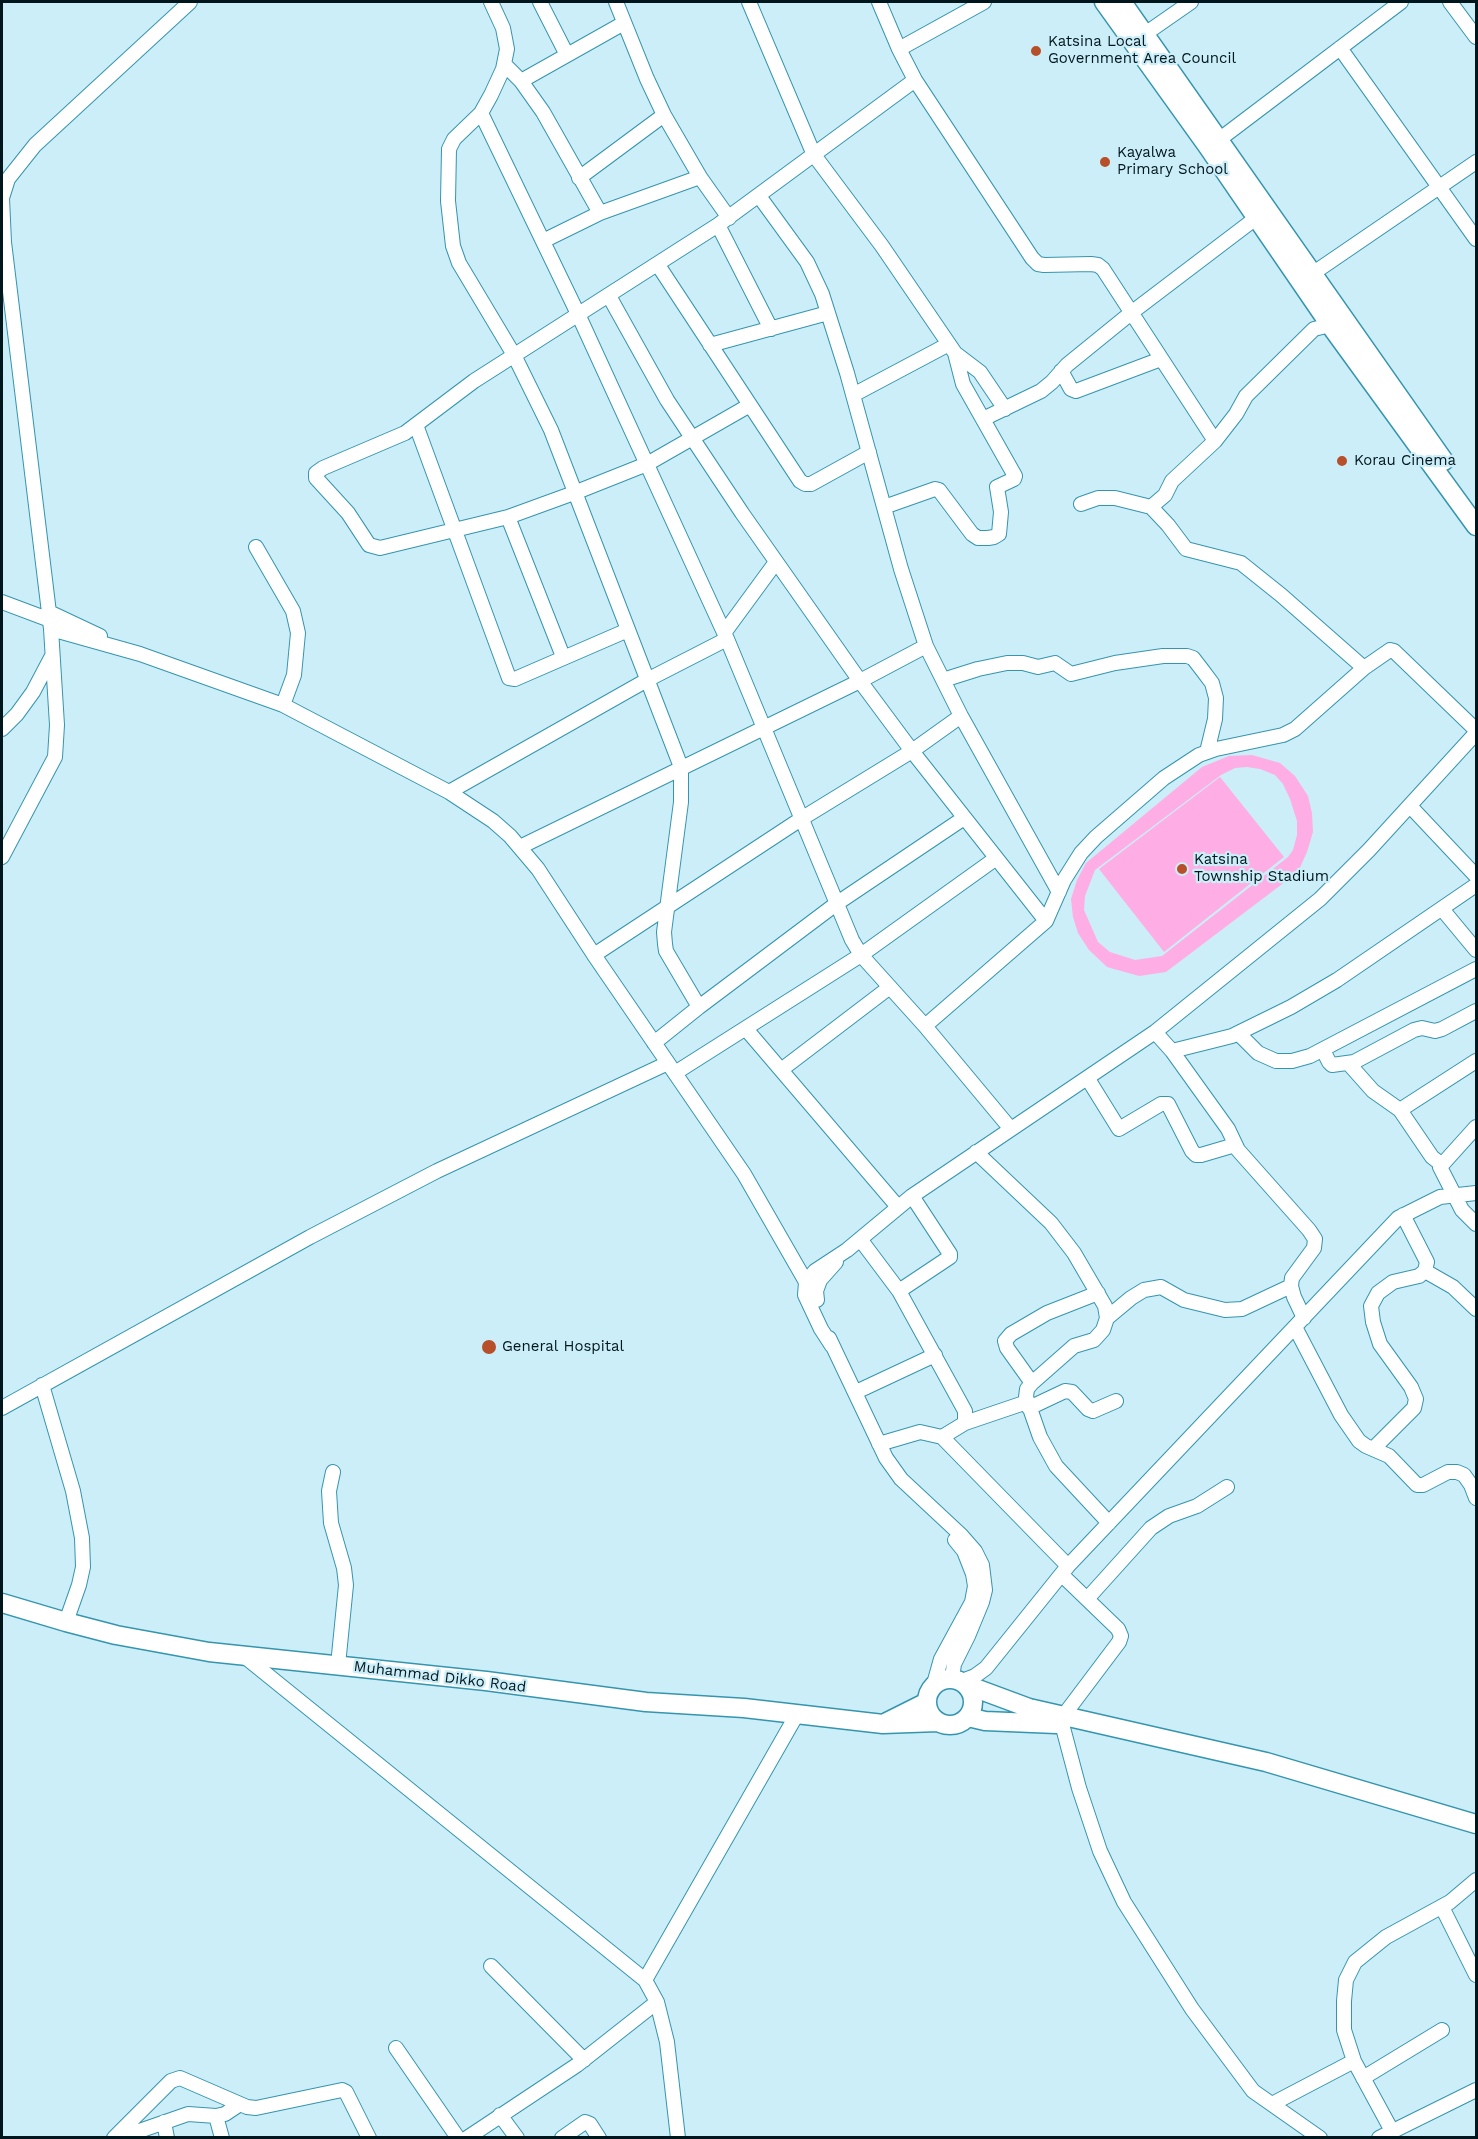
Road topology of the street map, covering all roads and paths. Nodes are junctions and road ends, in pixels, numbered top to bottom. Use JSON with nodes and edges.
{"nodes":[{"id":1,"x":190,"y":2,"type":"edge"},
{"id":2,"x":491,"y":2,"type":"edge"},
{"id":3,"x":540,"y":2,"type":"edge"},
{"id":4,"x":616,"y":2,"type":"edge"},
{"id":5,"x":749,"y":2,"type":"edge"},
{"id":6,"x":879,"y":2,"type":"edge"},
{"id":7,"x":984,"y":2,"type":"edge"},
{"id":8,"x":1104,"y":2,"type":"edge"},
{"id":9,"x":1122,"y":2,"type":"edge"},
{"id":10,"x":1191,"y":2,"type":"edge"},
{"id":11,"x":1401,"y":2,"type":"edge"},
{"id":12,"x":1450,"y":2,"type":"edge"},
{"id":13,"x":624,"y":23,"type":"junction"},
{"id":14,"x":1145,"y":34,"type":"junction"},
{"id":15,"x":1476,"y":37,"type":"edge"},
{"id":16,"x":1340,"y":48,"type":"junction"},
{"id":17,"x":899,"y":49,"type":"junction"},
{"id":18,"x":567,"y":55,"type":"junction"},
{"id":19,"x":504,"y":64,"type":"junction"},
{"id":20,"x":915,"y":80,"type":"junction"},
{"id":21,"x":521,"y":81,"type":"junction"},
{"id":22,"x":481,"y":113,"type":"junction"},
{"id":23,"x":664,"y":115,"type":"junction"},
{"id":24,"x":1220,"y":139,"type":"junction"},
{"id":25,"x":814,"y":155,"type":"junction"},
{"id":26,"x":1476,"y":162,"type":"edge"},
{"id":27,"x":5,"y":175,"type":"edge"},
{"id":28,"x":700,"y":177,"type":"junction"},
{"id":29,"x":579,"y":178,"type":"junction"},
{"id":30,"x":1440,"y":188,"type":"junction"},
{"id":31,"x":759,"y":196,"type":"junction"},
{"id":32,"x":600,"y":213,"type":"junction"},
{"id":33,"x":1256,"y":218,"type":"junction"},
{"id":34,"x":724,"y":221,"type":"junction"},
{"id":35,"x":1476,"y":239,"type":"edge"},
{"id":36,"x":543,"y":241,"type":"junction"},
{"id":37,"x":3,"y":243,"type":"edge"},
{"id":38,"x":658,"y":265,"type":"junction"},
{"id":39,"x":1312,"y":274,"type":"junction"},
{"id":40,"x":609,"y":296,"type":"junction"},
{"id":41,"x":1131,"y":313,"type":"junction"},
{"id":42,"x":578,"y":314,"type":"junction"},
{"id":43,"x":828,"y":314,"type":"junction"},
{"id":44,"x":1330,"y":325,"type":"junction"},
{"id":45,"x":771,"y":329,"type":"junction"},
{"id":46,"x":710,"y":345,"type":"junction"},
{"id":47,"x":952,"y":348,"type":"junction"},
{"id":48,"x":514,"y":355,"type":"junction"},
{"id":49,"x":1161,"y":359,"type":"junction"},
{"id":50,"x":1060,"y":371,"type":"junction"},
{"id":51,"x":853,"y":394,"type":"junction"},
{"id":52,"x":750,"y":405,"type":"junction"},
{"id":53,"x":1005,"y":409,"type":"junction"},
{"id":54,"x":983,"y":419,"type":"junction"},
{"id":55,"x":416,"y":425,"type":"junction"},
{"id":56,"x":692,"y":438,"type":"junction"},
{"id":57,"x":1215,"y":441,"type":"junction"},
{"id":58,"x":869,"y":452,"type":"junction"},
{"id":59,"x":647,"y":464,"type":"junction"},
{"id":60,"x":574,"y":493,"type":"junction"},
{"id":61,"x":1081,"y":504,"type":"dead end"},
{"id":62,"x":1476,"y":506,"type":"edge"},
{"id":63,"x":884,"y":507,"type":"junction"},
{"id":64,"x":1150,"y":507,"type":"junction"},
{"id":65,"x":508,"y":517,"type":"junction"},
{"id":66,"x":1476,"y":526,"type":"edge"},
{"id":67,"x":456,"y":530,"type":"junction"},
{"id":68,"x":256,"y":547,"type":"dead end"},
{"id":69,"x":776,"y":562,"type":"junction"},
{"id":70,"x":2,"y":602,"type":"edge"},
{"id":71,"x":50,"y":621,"type":"junction"},
{"id":72,"x":628,"y":630,"type":"junction"},
{"id":73,"x":725,"y":636,"type":"junction"},
{"id":74,"x":926,"y":646,"type":"junction"},
{"id":75,"x":52,"y":656,"type":"junction"},
{"id":76,"x":566,"y":656,"type":"junction"},
{"id":77,"x":1364,"y":668,"type":"junction"},
{"id":78,"x":647,"y":680,"type":"junction"},
{"id":79,"x":943,"y":680,"type":"junction"},
{"id":80,"x":860,"y":681,"type":"junction"},
{"id":81,"x":284,"y":705,"type":"junction"},
{"id":82,"x":961,"y":716,"type":"junction"},
{"id":83,"x":763,"y":727,"type":"junction"},
{"id":84,"x":2,"y":729,"type":"edge"},
{"id":85,"x":1476,"y":732,"type":"edge"},
{"id":86,"x":912,"y":751,"type":"junction"},
{"id":87,"x":1207,"y":752,"type":"junction"},
{"id":88,"x":681,"y":767,"type":"junction"},
{"id":89,"x":449,"y":792,"type":"junction"},
{"id":90,"x":1410,"y":806,"type":"junction"},
{"id":91,"x":964,"y":818,"type":"junction"},
{"id":92,"x":801,"y":819,"type":"junction"},
{"id":93,"x":520,"y":847,"type":"junction"},
{"id":94,"x":2,"y":857,"type":"edge"},
{"id":95,"x":995,"y":859,"type":"junction"},
{"id":96,"x":1476,"y":876,"type":"edge"},
{"id":97,"x":1476,"y":885,"type":"edge"},
{"id":98,"x":1059,"y":892,"type":"junction"},
{"id":99,"x":836,"y":904,"type":"junction"},
{"id":100,"x":668,"y":905,"type":"junction"},
{"id":101,"x":1442,"y":909,"type":"junction"},
{"id":102,"x":1046,"y":921,"type":"junction"},
{"id":103,"x":1476,"y":950,"type":"edge"},
{"id":104,"x":594,"y":955,"type":"junction"},
{"id":105,"x":861,"y":955,"type":"junction"},
{"id":106,"x":1476,"y":969,"type":"edge"},
{"id":107,"x":890,"y":987,"type":"junction"},
{"id":108,"x":699,"y":1007,"type":"junction"},
{"id":109,"x":1476,"y":1011,"type":"edge"},
{"id":110,"x":925,"y":1026,"type":"junction"},
{"id":111,"x":746,"y":1029,"type":"junction"},
{"id":112,"x":1155,"y":1032,"type":"junction"},
{"id":113,"x":1239,"y":1033,"type":"junction"},
{"id":114,"x":654,"y":1043,"type":"junction"},
{"id":115,"x":1323,"y":1050,"type":"junction"},
{"id":116,"x":1172,"y":1051,"type":"junction"},
{"id":117,"x":1476,"y":1061,"type":"edge"},
{"id":118,"x":1349,"y":1064,"type":"junction"},
{"id":119,"x":672,"y":1068,"type":"junction"},
{"id":120,"x":781,"y":1070,"type":"junction"},
{"id":121,"x":1088,"y":1079,"type":"junction"},
{"id":122,"x":1400,"y":1110,"type":"junction"},
{"id":123,"x":1476,"y":1127,"type":"edge"},
{"id":124,"x":1010,"y":1128,"type":"junction"},
{"id":125,"x":1235,"y":1145,"type":"junction"},
{"id":126,"x":976,"y":1152,"type":"junction"},
{"id":127,"x":1441,"y":1164,"type":"junction"},
{"id":128,"x":1476,"y":1193,"type":"edge"},
{"id":129,"x":912,"y":1196,"type":"junction"},
{"id":130,"x":1454,"y":1196,"type":"junction"},
{"id":131,"x":898,"y":1207,"type":"junction"},
{"id":132,"x":1403,"y":1215,"type":"junction"},
{"id":133,"x":1476,"y":1224,"type":"edge"},
{"id":134,"x":860,"y":1239,"type":"junction"},
{"id":135,"x":1425,"y":1271,"type":"junction"},
{"id":136,"x":811,"y":1286,"type":"junction"},
{"id":137,"x":1291,"y":1286,"type":"junction"},
{"id":138,"x":899,"y":1291,"type":"junction"},
{"id":139,"x":1098,"y":1293,"type":"junction"},
{"id":140,"x":1476,"y":1309,"type":"edge"},
{"id":141,"x":1107,"y":1318,"type":"junction"},
{"id":142,"x":1300,"y":1322,"type":"junction"},
{"id":143,"x":935,"y":1355,"type":"junction"},
{"id":144,"x":1032,"y":1383,"type":"junction"},
{"id":145,"x":42,"y":1385,"type":"junction"},
{"id":146,"x":856,"y":1392,"type":"junction"},
{"id":147,"x":1116,"y":1401,"type":"dead end"},
{"id":148,"x":1028,"y":1405,"type":"junction"},
{"id":149,"x":2,"y":1408,"type":"edge"},
{"id":150,"x":964,"y":1422,"type":"junction"},
{"id":151,"x":942,"y":1437,"type":"junction"},
{"id":152,"x":879,"y":1444,"type":"junction"},
{"id":153,"x":1373,"y":1449,"type":"junction"},
{"id":154,"x":333,"y":1472,"type":"dead end"},
{"id":155,"x":1227,"y":1487,"type":"dead end"},
{"id":156,"x":1476,"y":1498,"type":"edge"},
{"id":157,"x":930,"y":1508,"type":"junction"},
{"id":158,"x":1109,"y":1523,"type":"junction"},
{"id":159,"x":1065,"y":1571,"type":"junction"},
{"id":160,"x":1087,"y":1599,"type":"junction"},
{"id":161,"x":2,"y":1603,"type":"edge"},
{"id":162,"x":66,"y":1622,"type":"junction"},
{"id":163,"x":244,"y":1656,"type":"junction"},
{"id":164,"x":338,"y":1665,"type":"junction"},
{"id":165,"x":960,"y":1682,"type":"junction"},
{"id":166,"x":934,"y":1684,"type":"junction"},
{"id":167,"x":927,"y":1702,"type":"junction"},
{"id":168,"x":796,"y":1716,"type":"junction"},
{"id":169,"x":968,"y":1717,"type":"junction"},
{"id":170,"x":1063,"y":1720,"type":"junction"},
{"id":171,"x":938,"y":1722,"type":"junction"},
{"id":172,"x":883,"y":1724,"type":"junction"},
{"id":173,"x":1476,"y":1824,"type":"edge"},
{"id":174,"x":1476,"y":1880,"type":"edge"},
{"id":175,"x":1442,"y":1907,"type":"junction"},
{"id":176,"x":491,"y":1966,"type":"dead end"},
{"id":177,"x":1476,"y":1976,"type":"edge"},
{"id":178,"x":645,"y":1980,"type":"junction"},
{"id":179,"x":657,"y":2002,"type":"junction"},
{"id":180,"x":1442,"y":2030,"type":"dead end"},
{"id":181,"x":396,"y":2048,"type":"dead end"},
{"id":182,"x":584,"y":2060,"type":"junction"},
{"id":183,"x":1354,"y":2061,"type":"junction"},
{"id":184,"x":1363,"y":2078,"type":"junction"},
{"id":185,"x":1476,"y":2090,"type":"edge"},
{"id":186,"x":240,"y":2104,"type":"junction"},
{"id":187,"x":1272,"y":2104,"type":"junction"},
{"id":188,"x":500,"y":2115,"type":"junction"},
{"id":189,"x":216,"y":2116,"type":"junction"},
{"id":190,"x":164,"y":2122,"type":"junction"},
{"id":191,"x":1392,"y":2131,"type":"junction"},
{"id":192,"x":114,"y":2138,"type":"edge"},
{"id":193,"x":119,"y":2138,"type":"edge"},
{"id":194,"x":167,"y":2138,"type":"edge"},
{"id":195,"x":222,"y":2138,"type":"edge"},
{"id":196,"x":369,"y":2138,"type":"edge"},
{"id":197,"x":458,"y":2138,"type":"edge"},
{"id":198,"x":467,"y":2138,"type":"edge"},
{"id":199,"x":517,"y":2138,"type":"edge"},
{"id":200,"x":562,"y":2138,"type":"edge"},
{"id":201,"x":599,"y":2138,"type":"edge"},
{"id":202,"x":678,"y":2138,"type":"edge"},
{"id":203,"x":1320,"y":2138,"type":"edge"},
{"id":204,"x":1379,"y":2138,"type":"edge"}],
"edges":[{"from":1,"to":27,"type":"street"},
{"from":2,"to":19,"type":"street"},
{"from":3,"to":18,"type":"street"},
{"from":4,"to":13,"type":"street"},
{"from":5,"to":25,"type":"street"},
{"from":6,"to":17,"type":"street"},
{"from":7,"to":17,"type":"street"},
{"from":8,"to":33,"type":"main road"},
{"from":9,"to":14,"type":"main road"},
{"from":10,"to":14,"type":"street"},
{"from":11,"to":16,"type":"street"},
{"from":12,"to":15,"type":"street"},
{"from":13,"to":18,"type":"street"},
{"from":13,"to":23,"type":"street"},
{"from":14,"to":24,"type":"main road"},
{"from":16,"to":24,"type":"street"},
{"from":16,"to":30,"type":"street"},
{"from":17,"to":20,"type":"street"},
{"from":18,"to":21,"type":"street"},
{"from":19,"to":21,"type":"street"},
{"from":19,"to":22,"type":"street"},
{"from":20,"to":25,"type":"street"},
{"from":20,"to":41,"type":"street"},
{"from":21,"to":29,"type":"street"},
{"from":22,"to":36,"type":"street"},
{"from":22,"to":48,"type":"street"},
{"from":23,"to":28,"type":"street"},
{"from":23,"to":29,"type":"street"},
{"from":24,"to":39,"type":"main road"},
{"from":25,"to":31,"type":"street"},
{"from":25,"to":47,"type":"street"},
{"from":26,"to":30,"type":"street"},
{"from":27,"to":37,"type":"street"},
{"from":28,"to":32,"type":"street"},
{"from":28,"to":34,"type":"street"},
{"from":29,"to":32,"type":"street"},
{"from":30,"to":35,"type":"street"},
{"from":30,"to":39,"type":"street"},
{"from":31,"to":34,"type":"street"},
{"from":31,"to":43,"type":"street"},
{"from":32,"to":36,"type":"street"},
{"from":33,"to":41,"type":"street"},
{"from":33,"to":44,"type":"main road"},
{"from":34,"to":38,"type":"street"},
{"from":34,"to":45,"type":"street"},
{"from":36,"to":42,"type":"street"},
{"from":37,"to":71,"type":"street"},
{"from":38,"to":40,"type":"street"},
{"from":38,"to":46,"type":"street"},
{"from":39,"to":62,"type":"main road"},
{"from":40,"to":42,"type":"street"},
{"from":40,"to":56,"type":"street"},
{"from":41,"to":49,"type":"street"},
{"from":41,"to":50,"type":"street"},
{"from":42,"to":48,"type":"street"},
{"from":42,"to":59,"type":"street"},
{"from":43,"to":45,"type":"street"},
{"from":43,"to":51,"type":"street"},
{"from":44,"to":57,"type":"street"},
{"from":44,"to":66,"type":"main road"},
{"from":45,"to":46,"type":"street"},
{"from":46,"to":52,"type":"street"},
{"from":47,"to":51,"type":"street"},
{"from":47,"to":53,"type":"street"},
{"from":47,"to":54,"type":"street"},
{"from":48,"to":55,"type":"street"},
{"from":48,"to":60,"type":"street"},
{"from":49,"to":50,"type":"street"},
{"from":49,"to":57,"type":"street"},
{"from":50,"to":53,"type":"street"},
{"from":51,"to":58,"type":"street"},
{"from":52,"to":56,"type":"street"},
{"from":52,"to":58,"type":"street"},
{"from":53,"to":54,"type":"street"},
{"from":54,"to":63,"type":"street"},
{"from":55,"to":67,"type":"street"},
{"from":55,"to":67,"type":"street"},
{"from":56,"to":59,"type":"street"},
{"from":56,"to":69,"type":"street"},
{"from":57,"to":64,"type":"street"},
{"from":58,"to":63,"type":"street"},
{"from":59,"to":60,"type":"street"},
{"from":59,"to":73,"type":"street"},
{"from":60,"to":65,"type":"street"},
{"from":60,"to":72,"type":"street"},
{"from":61,"to":64,"type":"street"},
{"from":63,"to":74,"type":"street"},
{"from":64,"to":77,"type":"street"},
{"from":65,"to":67,"type":"street"},
{"from":65,"to":76,"type":"street"},
{"from":67,"to":76,"type":"street"},
{"from":68,"to":81,"type":"street"},
{"from":69,"to":73,"type":"street"},
{"from":69,"to":80,"type":"street"},
{"from":70,"to":71,"type":"street"},
{"from":71,"to":75,"type":"street"},
{"from":71,"to":81,"type":"street"},
{"from":72,"to":76,"type":"street"},
{"from":72,"to":78,"type":"street"},
{"from":73,"to":78,"type":"street"},
{"from":73,"to":83,"type":"street"},
{"from":74,"to":79,"type":"street"},
{"from":74,"to":80,"type":"street"},
{"from":75,"to":84,"type":"street"},
{"from":75,"to":94,"type":"street"},
{"from":77,"to":85,"type":"street"},
{"from":77,"to":87,"type":"street"},
{"from":78,"to":88,"type":"street"},
{"from":78,"to":89,"type":"street"},
{"from":79,"to":82,"type":"street"},
{"from":79,"to":87,"type":"street"},
{"from":80,"to":83,"type":"street"},
{"from":80,"to":86,"type":"street"},
{"from":81,"to":89,"type":"street"},
{"from":82,"to":86,"type":"street"},
{"from":82,"to":98,"type":"street"},
{"from":83,"to":88,"type":"street"},
{"from":83,"to":92,"type":"street"},
{"from":85,"to":90,"type":"street"},
{"from":86,"to":91,"type":"street"},
{"from":86,"to":92,"type":"street"},
{"from":87,"to":98,"type":"street"},
{"from":88,"to":93,"type":"street"},
{"from":88,"to":100,"type":"street"},
{"from":89,"to":93,"type":"street"},
{"from":90,"to":96,"type":"street"},
{"from":90,"to":112,"type":"street"},
{"from":91,"to":95,"type":"street"},
{"from":91,"to":99,"type":"street"},
{"from":92,"to":99,"type":"street"},
{"from":92,"to":100,"type":"street"},
{"from":93,"to":104,"type":"street"},
{"from":95,"to":102,"type":"street"},
{"from":95,"to":105,"type":"street"},
{"from":97,"to":101,"type":"street"},
{"from":98,"to":102,"type":"street"},
{"from":99,"to":105,"type":"street"},
{"from":99,"to":108,"type":"street"},
{"from":100,"to":104,"type":"street"},
{"from":100,"to":108,"type":"street"},
{"from":101,"to":103,"type":"street"},
{"from":101,"to":113,"type":"street"},
{"from":102,"to":110,"type":"street"},
{"from":104,"to":114,"type":"street"},
{"from":105,"to":107,"type":"street"},
{"from":105,"to":111,"type":"street"},
{"from":106,"to":115,"type":"street"},
{"from":107,"to":110,"type":"street"},
{"from":107,"to":120,"type":"street"},
{"from":108,"to":114,"type":"street"},
{"from":109,"to":118,"type":"street"},
{"from":110,"to":124,"type":"street"},
{"from":111,"to":119,"type":"street"},
{"from":111,"to":120,"type":"street"},
{"from":112,"to":116,"type":"street"},
{"from":112,"to":121,"type":"street"},
{"from":113,"to":115,"type":"street"},
{"from":113,"to":116,"type":"street"},
{"from":114,"to":119,"type":"street"},
{"from":115,"to":118,"type":"street"},
{"from":116,"to":125,"type":"street"},
{"from":117,"to":122,"type":"street"},
{"from":118,"to":122,"type":"street"},
{"from":119,"to":136,"type":"street"},
{"from":119,"to":145,"type":"street"},
{"from":120,"to":131,"type":"street"},
{"from":121,"to":124,"type":"street"},
{"from":121,"to":125,"type":"street"},
{"from":122,"to":127,"type":"street"},
{"from":123,"to":127,"type":"street"},
{"from":124,"to":126,"type":"street"},
{"from":125,"to":137,"type":"street"},
{"from":126,"to":129,"type":"street"},
{"from":126,"to":139,"type":"street"},
{"from":127,"to":130,"type":"street"},
{"from":128,"to":130,"type":"street"},
{"from":129,"to":131,"type":"street"},
{"from":129,"to":138,"type":"street"},
{"from":130,"to":132,"type":"street"},
{"from":130,"to":133,"type":"street"},
{"from":131,"to":134,"type":"street"},
{"from":132,"to":135,"type":"street"},
{"from":132,"to":142,"type":"street"},
{"from":134,"to":136,"type":"street"},
{"from":134,"to":138,"type":"street"},
{"from":135,"to":140,"type":"street"},
{"from":135,"to":153,"type":"street"},
{"from":136,"to":146,"type":"street"},
{"from":137,"to":141,"type":"street"},
{"from":137,"to":142,"type":"street"},
{"from":138,"to":143,"type":"street"},
{"from":139,"to":141,"type":"street"},
{"from":139,"to":144,"type":"street"},
{"from":141,"to":144,"type":"street"},
{"from":142,"to":153,"type":"street"},
{"from":142,"to":158,"type":"street"},
{"from":143,"to":146,"type":"street"},
{"from":143,"to":150,"type":"street"},
{"from":144,"to":148,"type":"street"},
{"from":145,"to":149,"type":"street"},
{"from":145,"to":162,"type":"street"},
{"from":146,"to":152,"type":"street"},
{"from":147,"to":148,"type":"street"},
{"from":148,"to":150,"type":"street"},
{"from":148,"to":158,"type":"street"},
{"from":150,"to":151,"type":"street"},
{"from":151,"to":152,"type":"street"},
{"from":151,"to":159,"type":"street"},
{"from":152,"to":157,"type":"street"},
{"from":153,"to":156,"type":"street"},
{"from":154,"to":164,"type":"street"},
{"from":155,"to":160,"type":"street"},
{"from":157,"to":165,"type":"street"},
{"from":157,"to":166,"type":"street"},
{"from":158,"to":159,"type":"street"},
{"from":159,"to":160,"type":"street"},
{"from":159,"to":165,"type":"street"},
{"from":160,"to":170,"type":"street"},
{"from":161,"to":162,"type":"main road","name":"Muhammad Dikko Road"},
{"from":162,"to":163,"type":"main road","name":"Muhammad Dikko Road"},
{"from":163,"to":164,"type":"main road","name":"Muhammad Dikko Road"},
{"from":163,"to":178,"type":"street"},
{"from":164,"to":168,"type":"main road","name":"Muhammad Dikko Road"},
{"from":165,"to":166,"type":"main road"},
{"from":165,"to":169,"type":"main road"},
{"from":165,"to":170,"type":"main road"},
{"from":166,"to":167,"type":"main road"},
{"from":167,"to":171,"type":"main road"},
{"from":167,"to":172,"type":"main road"},
{"from":168,"to":172,"type":"main road","name":"Muhammad Dikko Road"},
{"from":168,"to":178,"type":"street"},
{"from":169,"to":170,"type":"main road"},
{"from":169,"to":171,"type":"main road"},
{"from":170,"to":173,"type":"main road"},
{"from":170,"to":187,"type":"street"},
{"from":171,"to":172,"type":"main road","name":"Muhammad Dikko Road"},
{"from":174,"to":175,"type":"street"},
{"from":175,"to":177,"type":"street"},
{"from":175,"to":183,"type":"street"},
{"from":176,"to":182,"type":"street"},
{"from":178,"to":179,"type":"street"},
{"from":179,"to":182,"type":"street"},
{"from":179,"to":202,"type":"street"},
{"from":180,"to":184,"type":"street"},
{"from":181,"to":197,"type":"street"},
{"from":182,"to":188,"type":"street"},
{"from":183,"to":184,"type":"street"},
{"from":183,"to":187,"type":"street"},
{"from":184,"to":191,"type":"street"},
{"from":185,"to":191,"type":"street"},
{"from":186,"to":189,"type":"street"},
{"from":186,"to":192,"type":"street"},
{"from":186,"to":196,"type":"street"},
{"from":187,"to":203,"type":"street"},
{"from":188,"to":198,"type":"street"},
{"from":188,"to":199,"type":"street"},
{"from":189,"to":190,"type":"street"},
{"from":189,"to":195,"type":"street"},
{"from":190,"to":193,"type":"street"},
{"from":190,"to":194,"type":"street"},
{"from":191,"to":204,"type":"street"},
{"from":200,"to":201,"type":"street"}]}
